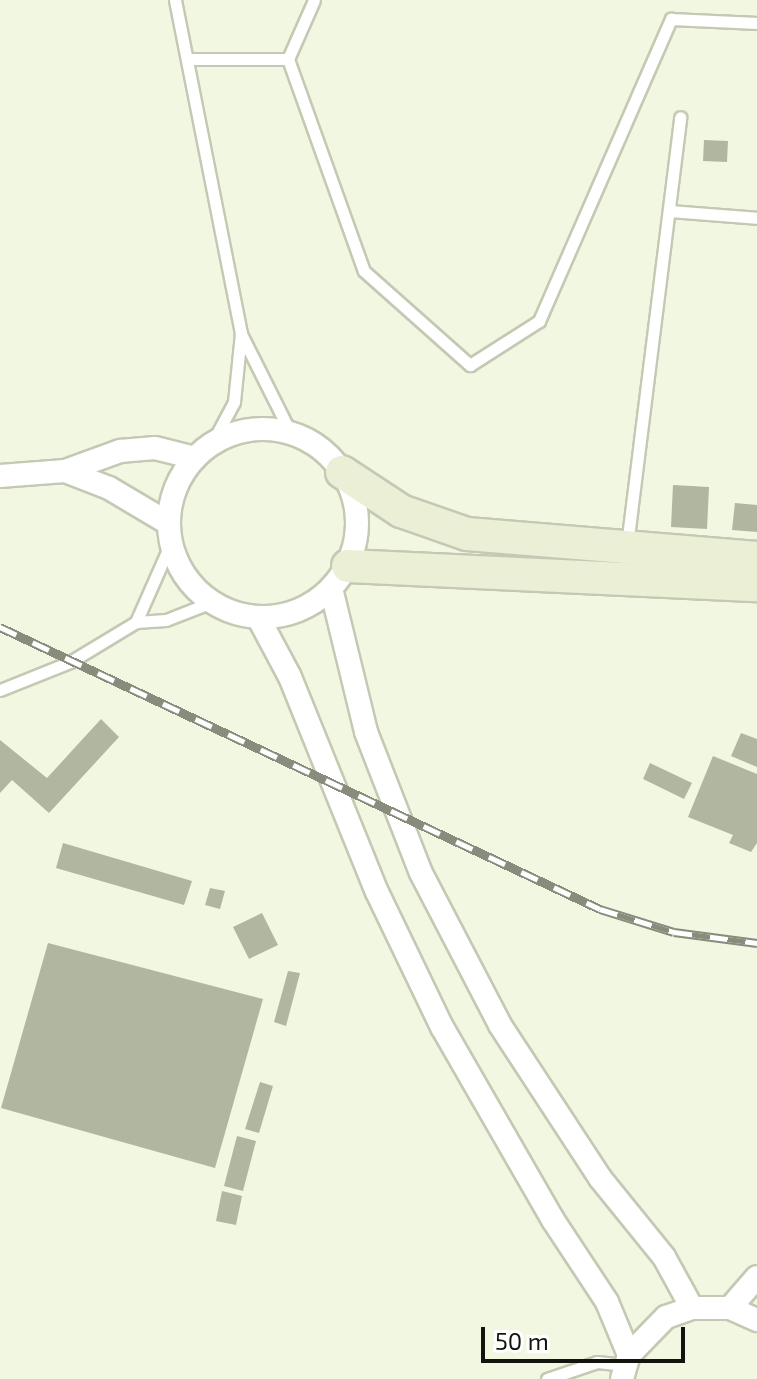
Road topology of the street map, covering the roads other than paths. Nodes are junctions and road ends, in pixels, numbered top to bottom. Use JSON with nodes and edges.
{"nodes":[{"id":1,"x":175,"y":0,"type":"edge"},
{"id":2,"x":314,"y":0,"type":"edge"},
{"id":3,"x":757,"y":23,"type":"edge"},
{"id":4,"x":190,"y":59,"type":"junction"},
{"id":5,"x":288,"y":59,"type":"junction"},
{"id":6,"x":680,"y":117,"type":"dead end"},
{"id":7,"x":669,"y":211,"type":"junction"},
{"id":8,"x":757,"y":218,"type":"edge"},
{"id":9,"x":241,"y":333,"type":"junction"},
{"id":10,"x":291,"y":434,"type":"junction"},
{"id":11,"x":203,"y":451,"type":"junction"},
{"id":12,"x":65,"y":471,"type":"junction"},
{"id":13,"x":342,"y":472,"type":"junction"},
{"id":14,"x":0,"y":476,"type":"edge"},
{"id":15,"x":169,"y":534,"type":"junction"},
{"id":16,"x":627,"y":550,"type":"junction"},
{"id":17,"x":757,"y":558,"type":"edge"},
{"id":18,"x":339,"y":577,"type":"junction"},
{"id":19,"x":757,"y":585,"type":"edge"},
{"id":20,"x":212,"y":602,"type":"junction"},
{"id":21,"x":258,"y":617,"type":"junction"},
{"id":22,"x":136,"y":622,"type":"junction"},
{"id":23,"x":0,"y":690,"type":"edge"},
{"id":24,"x":757,"y":1277,"type":"edge"},
{"id":25,"x":692,"y":1308,"type":"junction"},
{"id":26,"x":730,"y":1308,"type":"junction"},
{"id":27,"x":757,"y":1320,"type":"edge"},
{"id":28,"x":626,"y":1366,"type":"edge"},
{"id":29,"x":547,"y":1379,"type":"edge"}],
"edges":[{"from":1,"to":4,"type":"lane"},
{"from":2,"to":5,"type":"lane"},
{"from":3,"to":5,"type":"lane"},
{"from":4,"to":5,"type":"lane"},
{"from":4,"to":9,"type":"lane"},
{"from":6,"to":7,"type":"lane"},
{"from":7,"to":8,"type":"lane"},
{"from":7,"to":16,"type":"lane"},
{"from":9,"to":10,"type":"lane"},
{"from":9,"to":11,"type":"lane"},
{"from":10,"to":11,"type":"street"},
{"from":10,"to":13,"type":"street"},
{"from":11,"to":12,"type":"street"},
{"from":11,"to":15,"type":"street"},
{"from":12,"to":14,"type":"street"},
{"from":12,"to":15,"type":"street"},
{"from":13,"to":16,"type":"main road"},
{"from":13,"to":18,"type":"street"},
{"from":15,"to":20,"type":"street"},
{"from":15,"to":22,"type":"lane"},
{"from":16,"to":17,"type":"main road"},
{"from":18,"to":19,"type":"main road"},
{"from":18,"to":21,"type":"street"},
{"from":18,"to":25,"type":"street"},
{"from":20,"to":21,"type":"street"},
{"from":20,"to":22,"type":"lane"},
{"from":21,"to":28,"type":"street"},
{"from":22,"to":23,"type":"lane"},
{"from":24,"to":26,"type":"street"},
{"from":25,"to":26,"type":"street"},
{"from":25,"to":28,"type":"street"},
{"from":26,"to":27,"type":"street"},
{"from":28,"to":29,"type":"lane"}]}
